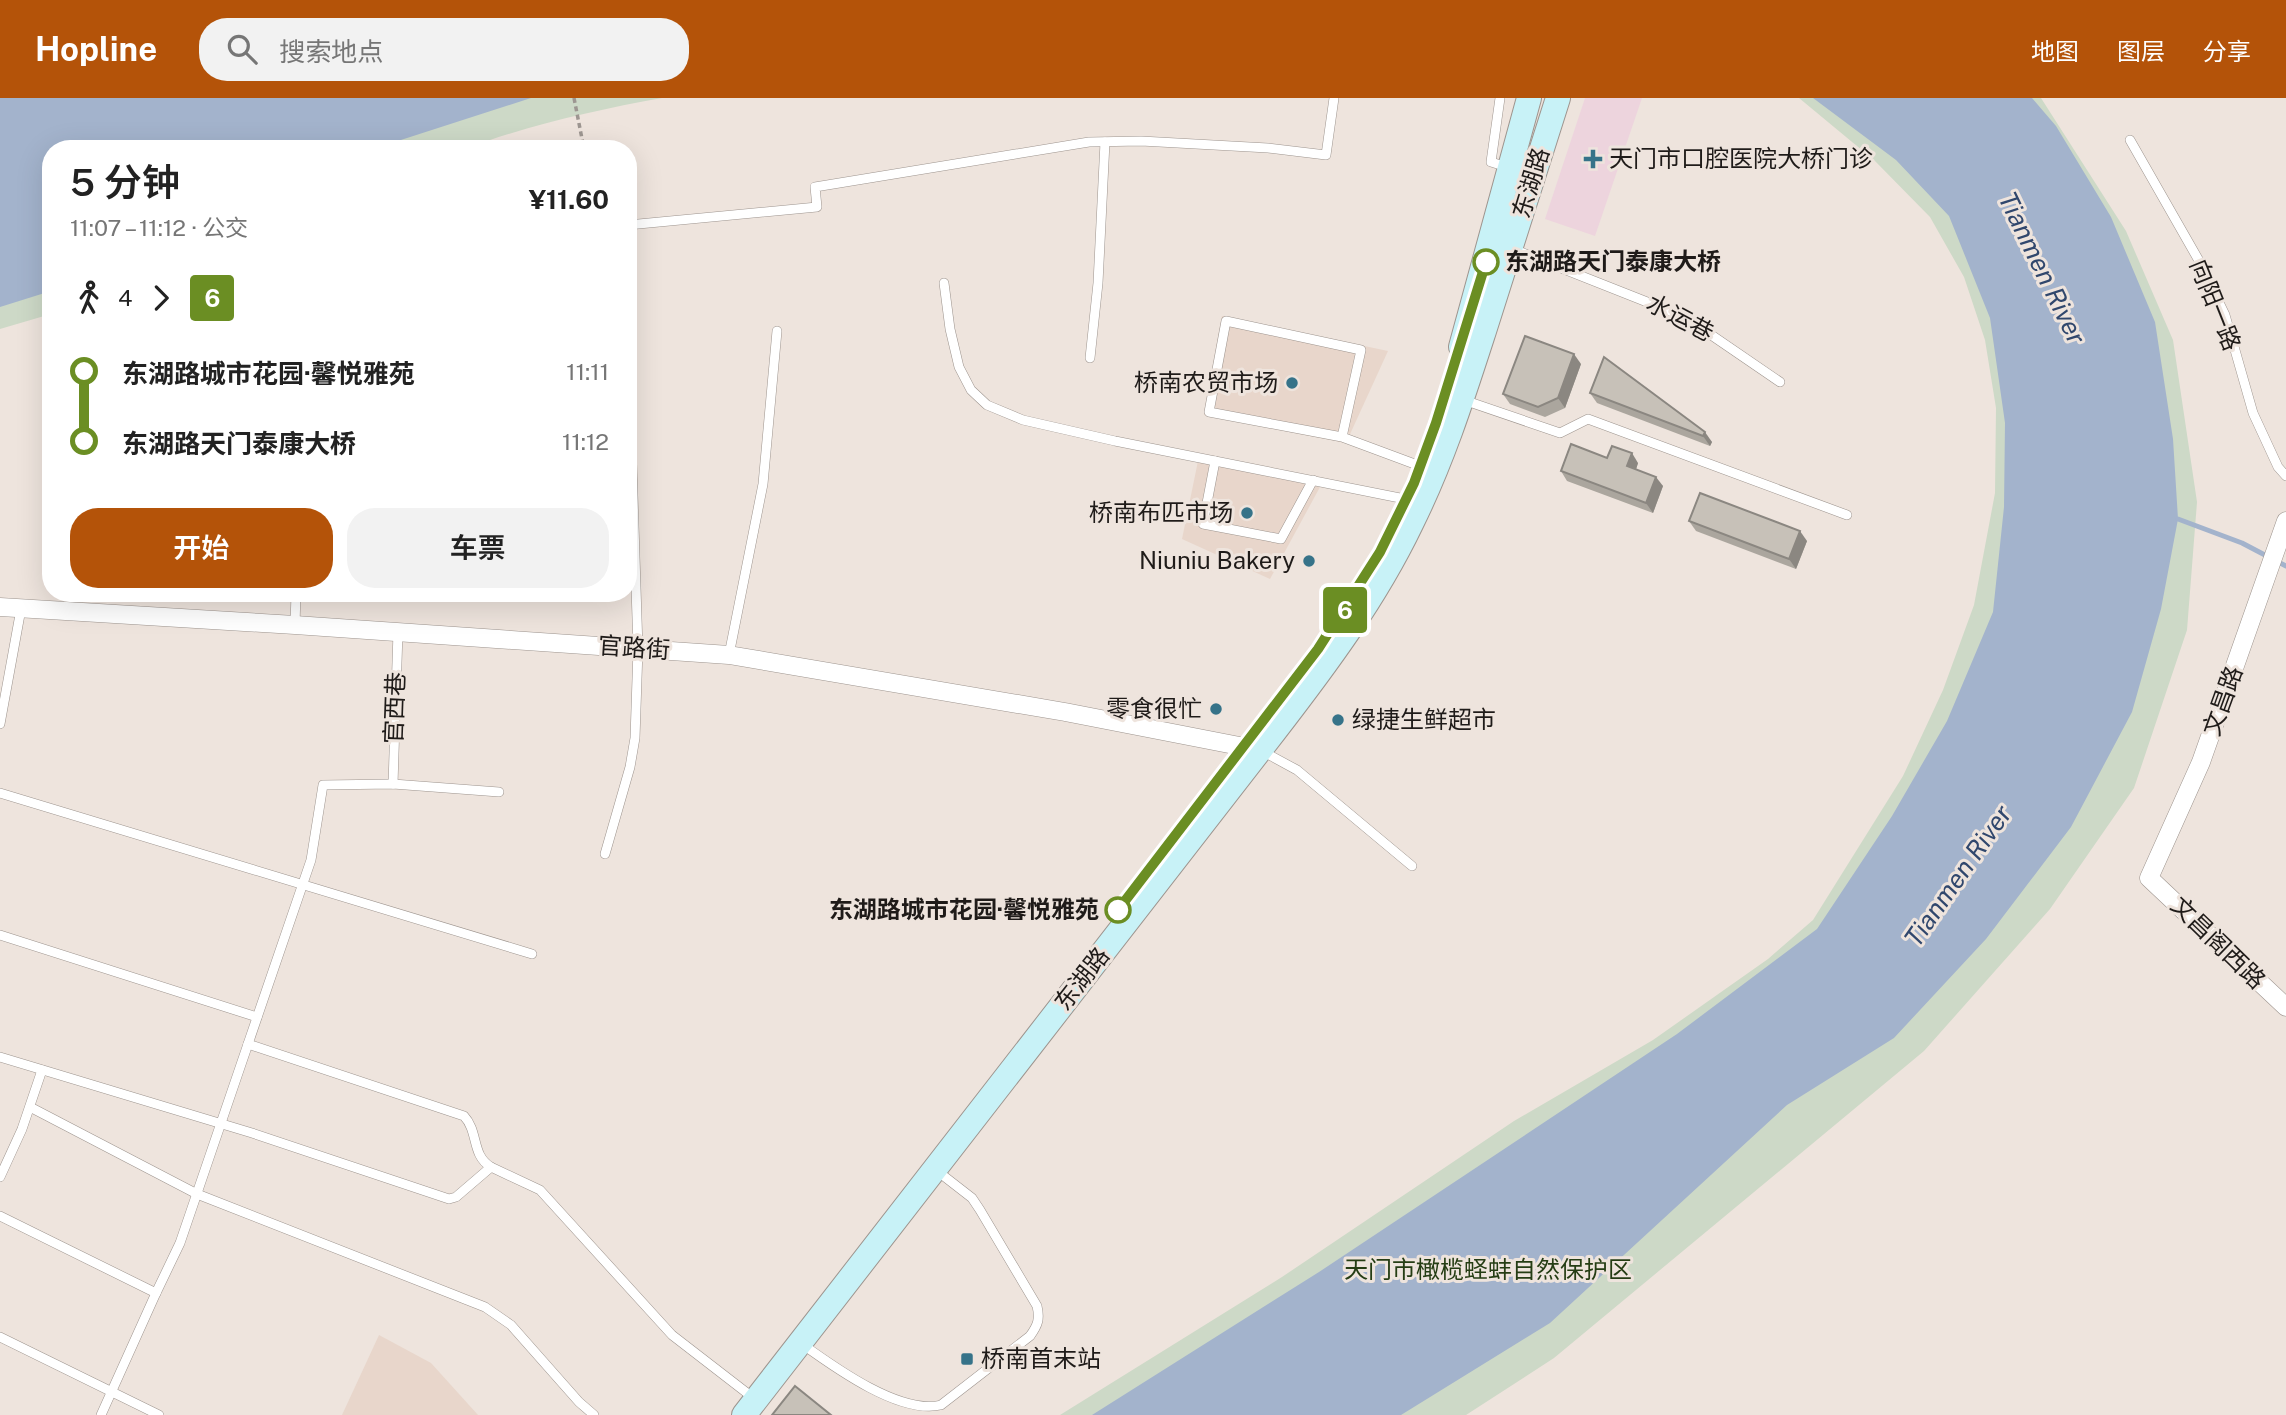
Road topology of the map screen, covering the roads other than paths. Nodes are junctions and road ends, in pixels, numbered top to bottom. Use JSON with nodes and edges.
{"nodes":[{"id":1,"x":1334,"y":98,"type":"edge"},
{"id":2,"x":1500,"y":98,"type":"edge"},
{"id":3,"x":1529,"y":98,"type":"edge"},
{"id":4,"x":1558,"y":98,"type":"edge"},
{"id":5,"x":2130,"y":140,"type":"dead end"},
{"id":6,"x":1105,"y":142,"type":"junction"},
{"id":7,"x":1510,"y":168,"type":"junction"},
{"id":8,"x":637,"y":224,"type":"edge"},
{"id":9,"x":1501,"y":245,"type":"junction"},
{"id":10,"x":944,"y":283,"type":"dead end"},
{"id":11,"x":778,"y":331,"type":"dead end"},
{"id":12,"x":1090,"y":358,"type":"dead end"},
{"id":13,"x":1780,"y":382,"type":"dead end"},
{"id":14,"x":1454,"y":396,"type":"junction"},
{"id":15,"x":1342,"y":437,"type":"junction"},
{"id":16,"x":1215,"y":461,"type":"junction"},
{"id":17,"x":1420,"y":466,"type":"junction"},
{"id":18,"x":2286,"y":476,"type":"edge"},
{"id":19,"x":1313,"y":480,"type":"junction"},
{"id":20,"x":1414,"y":500,"type":"junction"},
{"id":21,"x":1847,"y":515,"type":"dead end"},
{"id":22,"x":2285,"y":523,"type":"edge"},
{"id":23,"x":296,"y":602,"type":"edge"},
{"id":24,"x":636,"y":602,"type":"edge"},
{"id":25,"x":0,"y":607,"type":"edge"},
{"id":26,"x":21,"y":609,"type":"junction"},
{"id":27,"x":295,"y":625,"type":"junction"},
{"id":28,"x":398,"y":632,"type":"junction"},
{"id":29,"x":638,"y":649,"type":"junction"},
{"id":30,"x":729,"y":655,"type":"junction"},
{"id":31,"x":0,"y":724,"type":"edge"},
{"id":32,"x":1252,"y":749,"type":"junction"},
{"id":33,"x":393,"y":785,"type":"junction"},
{"id":34,"x":499,"y":792,"type":"dead end"},
{"id":35,"x":0,"y":793,"type":"edge"},
{"id":36,"x":605,"y":854,"type":"dead end"},
{"id":37,"x":1412,"y":866,"type":"dead end"},
{"id":38,"x":2149,"y":877,"type":"joint"},
{"id":39,"x":303,"y":884,"type":"junction"},
{"id":40,"x":0,"y":936,"type":"edge"},
{"id":41,"x":532,"y":954,"type":"dead end"},
{"id":42,"x":2286,"y":1007,"type":"edge"},
{"id":43,"x":257,"y":1017,"type":"junction"},
{"id":44,"x":247,"y":1044,"type":"junction"},
{"id":45,"x":0,"y":1057,"type":"edge"},
{"id":46,"x":42,"y":1070,"type":"junction"},
{"id":47,"x":30,"y":1107,"type":"junction"},
{"id":48,"x":222,"y":1124,"type":"junction"},
{"id":49,"x":491,"y":1167,"type":"junction"},
{"id":50,"x":935,"y":1169,"type":"junction"},
{"id":51,"x":0,"y":1177,"type":"edge"},
{"id":52,"x":197,"y":1194,"type":"junction"},
{"id":53,"x":0,"y":1216,"type":"edge"},
{"id":54,"x":156,"y":1293,"type":"junction"},
{"id":55,"x":0,"y":1337,"type":"edge"},
{"id":56,"x":800,"y":1342,"type":"junction"},
{"id":57,"x":110,"y":1391,"type":"junction"},
{"id":58,"x":745,"y":1404,"type":"edge"},
{"id":59,"x":101,"y":1415,"type":"edge"},
{"id":60,"x":159,"y":1415,"type":"edge"},
{"id":61,"x":594,"y":1415,"type":"edge"},
{"id":62,"x":730,"y":1415,"type":"edge"}],
"edges":[{"from":1,"to":6,"type":"lane"},
{"from":2,"to":7,"type":"lane"},
{"from":3,"to":7,"type":"main road","name":"东湖路"},
{"from":4,"to":9,"type":"main road","name":"东湖路"},
{"from":5,"to":18,"type":"lane","name":"向阳一路"},
{"from":6,"to":8,"type":"lane"},
{"from":6,"to":12,"type":"lane"},
{"from":7,"to":9,"type":"main road","name":"东湖路"},
{"from":9,"to":13,"type":"lane","name":"水运巷"},
{"from":9,"to":14,"type":"main road","name":"东湖路"},
{"from":10,"to":16,"type":"lane"},
{"from":11,"to":30,"type":"lane"},
{"from":14,"to":17,"type":"main road","name":"东湖路"},
{"from":14,"to":20,"type":"main road","name":"东湖路"},
{"from":14,"to":21,"type":"lane"},
{"from":15,"to":15,"type":"lane"},
{"from":15,"to":17,"type":"lane"},
{"from":16,"to":19,"type":"lane"},
{"from":16,"to":19,"type":"lane"},
{"from":17,"to":20,"type":"main road","name":"东湖路"},
{"from":19,"to":20,"type":"lane"},
{"from":20,"to":32,"type":"main road","name":"东湖路"},
{"from":22,"to":38,"type":"street","name":"文昌路"},
{"from":23,"to":27,"type":"lane"},
{"from":24,"to":29,"type":"lane"},
{"from":25,"to":26,"type":"street","name":"官路街"},
{"from":26,"to":27,"type":"street","name":"官路街"},
{"from":26,"to":31,"type":"lane"},
{"from":27,"to":28,"type":"street","name":"官路街"},
{"from":28,"to":29,"type":"street","name":"官路街"},
{"from":28,"to":33,"type":"lane","name":"官西巷"},
{"from":29,"to":30,"type":"street","name":"官路街"},
{"from":29,"to":36,"type":"lane"},
{"from":30,"to":32,"type":"street","name":"官路街"},
{"from":32,"to":37,"type":"lane"},
{"from":32,"to":50,"type":"main road","name":"东湖路"},
{"from":32,"to":58,"type":"main road","name":"东湖路"},
{"from":33,"to":34,"type":"lane"},
{"from":33,"to":39,"type":"lane"},
{"from":35,"to":39,"type":"lane"},
{"from":38,"to":42,"type":"street","name":"文昌阁西路"},
{"from":39,"to":41,"type":"lane"},
{"from":39,"to":43,"type":"lane"},
{"from":40,"to":43,"type":"lane"},
{"from":43,"to":44,"type":"lane"},
{"from":44,"to":48,"type":"lane"},
{"from":44,"to":49,"type":"lane"},
{"from":45,"to":46,"type":"lane"},
{"from":46,"to":47,"type":"lane"},
{"from":46,"to":48,"type":"lane"},
{"from":47,"to":51,"type":"lane"},
{"from":47,"to":52,"type":"lane"},
{"from":48,"to":49,"type":"lane"},
{"from":48,"to":52,"type":"lane"},
{"from":49,"to":58,"type":"lane"},
{"from":50,"to":56,"type":"main road","name":"东湖路"},
{"from":50,"to":56,"type":"lane"},
{"from":52,"to":54,"type":"lane"},
{"from":52,"to":61,"type":"lane"},
{"from":53,"to":54,"type":"lane"},
{"from":54,"to":57,"type":"lane"},
{"from":55,"to":57,"type":"lane"},
{"from":56,"to":58,"type":"main road","name":"东湖路"},
{"from":57,"to":59,"type":"lane"},
{"from":57,"to":60,"type":"lane"},
{"from":58,"to":62,"type":"main road","name":"东湖路"}]}
